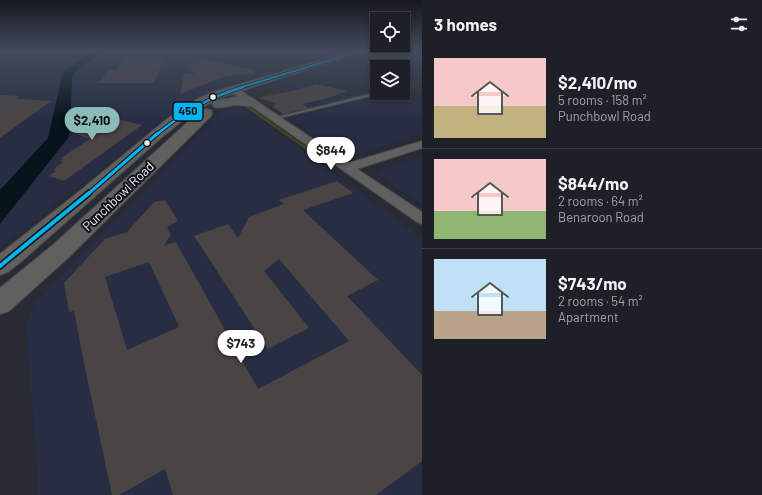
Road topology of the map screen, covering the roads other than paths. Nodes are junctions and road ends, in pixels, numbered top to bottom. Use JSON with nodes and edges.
{"nodes":[{"id":1,"x":283,"y":74,"type":"edge"},
{"id":2,"x":234,"y":90,"type":"junction"},
{"id":3,"x":370,"y":95,"type":"dead end"},
{"id":4,"x":252,"y":103,"type":"junction"},
{"id":5,"x":218,"y":104,"type":"junction"},
{"id":6,"x":275,"y":118,"type":"junction"},
{"id":7,"x":422,"y":144,"type":"edge"},
{"id":8,"x":347,"y":168,"type":"junction"},
{"id":9,"x":422,"y":219,"type":"edge"},
{"id":10,"x":0,"y":266,"type":"edge"},
{"id":11,"x":0,"y":303,"type":"edge"}],
"edges":[{"from":1,"to":2,"type":"main road","name":"Punchbowl Road"},
{"from":2,"to":4,"type":"street"},
{"from":2,"to":5,"type":"main road","name":"Punchbowl Road"},
{"from":2,"to":10,"type":"main road","name":"Punchbowl Road"},
{"from":3,"to":6,"type":"lane"},
{"from":4,"to":5,"type":"main road"},
{"from":4,"to":6,"type":"street"},
{"from":5,"to":11,"type":"main road","name":"Punchbowl Road"},
{"from":6,"to":8,"type":"street"},
{"from":7,"to":8,"type":"street"},
{"from":8,"to":9,"type":"street"}]}
